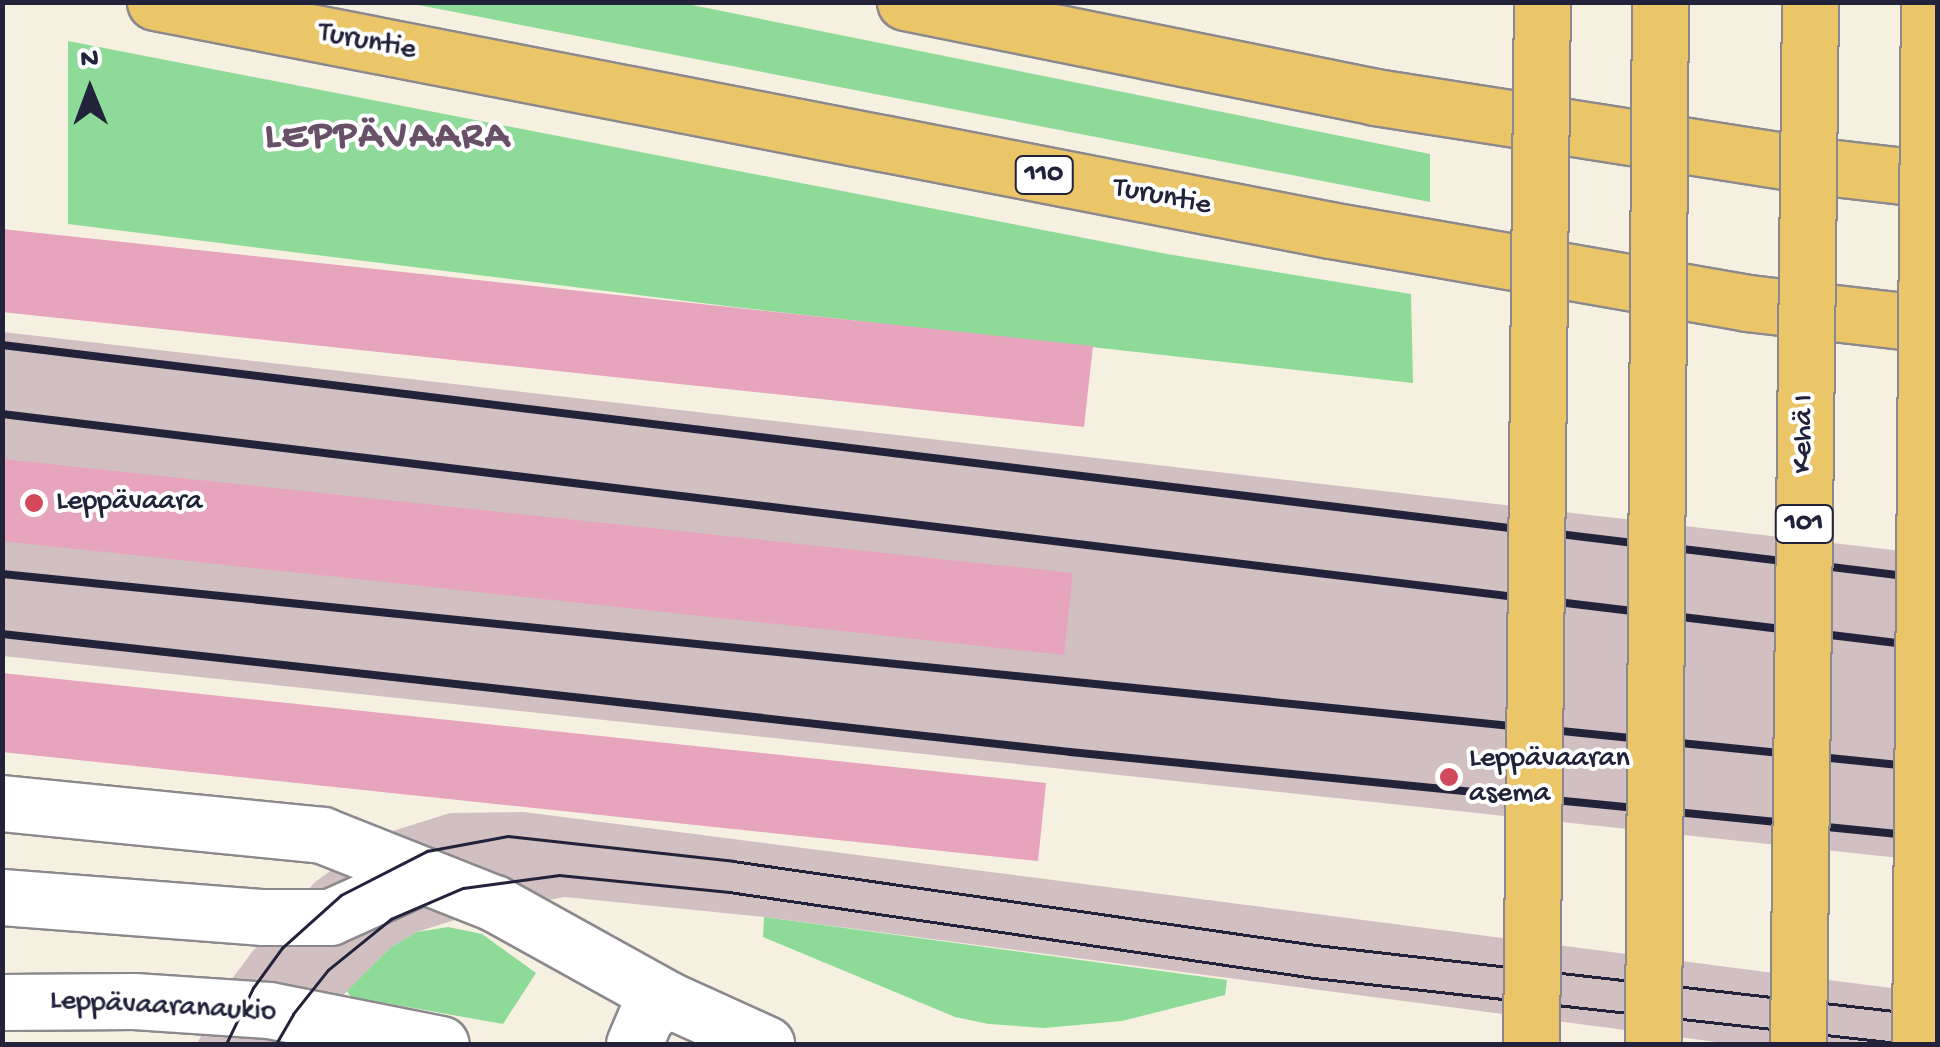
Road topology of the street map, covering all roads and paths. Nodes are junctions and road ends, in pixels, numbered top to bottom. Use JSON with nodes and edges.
{"nodes":[{"id":1,"x":155,"y":2,"type":"edge"},
{"id":2,"x":906,"y":2,"type":"edge"},
{"id":3,"x":1542,"y":2,"type":"edge"},
{"id":4,"x":1660,"y":2,"type":"edge"},
{"id":5,"x":1810,"y":2,"type":"edge"},
{"id":6,"x":1928,"y":2,"type":"edge"},
{"id":7,"x":1938,"y":180,"type":"edge"},
{"id":8,"x":1938,"y":325,"type":"edge"},
{"id":9,"x":2,"y":803,"type":"edge"},
{"id":10,"x":422,"y":875,"type":"junction"},
{"id":11,"x":2,"y":896,"type":"edge"},
{"id":12,"x":666,"y":999,"type":"junction"},
{"id":13,"x":2,"y":1002,"type":"edge"},
{"id":14,"x":441,"y":1044,"type":"edge"},
{"id":15,"x":634,"y":1044,"type":"edge"},
{"id":16,"x":766,"y":1044,"type":"edge"},
{"id":17,"x":1530,"y":1044,"type":"edge"},
{"id":18,"x":1653,"y":1044,"type":"edge"},
{"id":19,"x":1798,"y":1044,"type":"edge"},
{"id":20,"x":1920,"y":1044,"type":"edge"}],
"edges":[{"from":1,"to":8,"type":"main road","name":"Turuntie","number":"110"},
{"from":2,"to":7,"type":"main road"},
{"from":3,"to":17,"type":"main road","bridge":true},
{"from":4,"to":18,"type":"main road","bridge":true},
{"from":5,"to":19,"type":"main road","name":"Kehä I","number":"101","bridge":true},
{"from":6,"to":20,"type":"main road","bridge":true},
{"from":9,"to":10,"type":"street"},
{"from":10,"to":11,"type":"street"},
{"from":10,"to":12,"type":"street"},
{"from":12,"to":15,"type":"street"},
{"from":12,"to":16,"type":"street"},
{"from":13,"to":14,"type":"street","name":"Leppävaaranaukio"}]}
